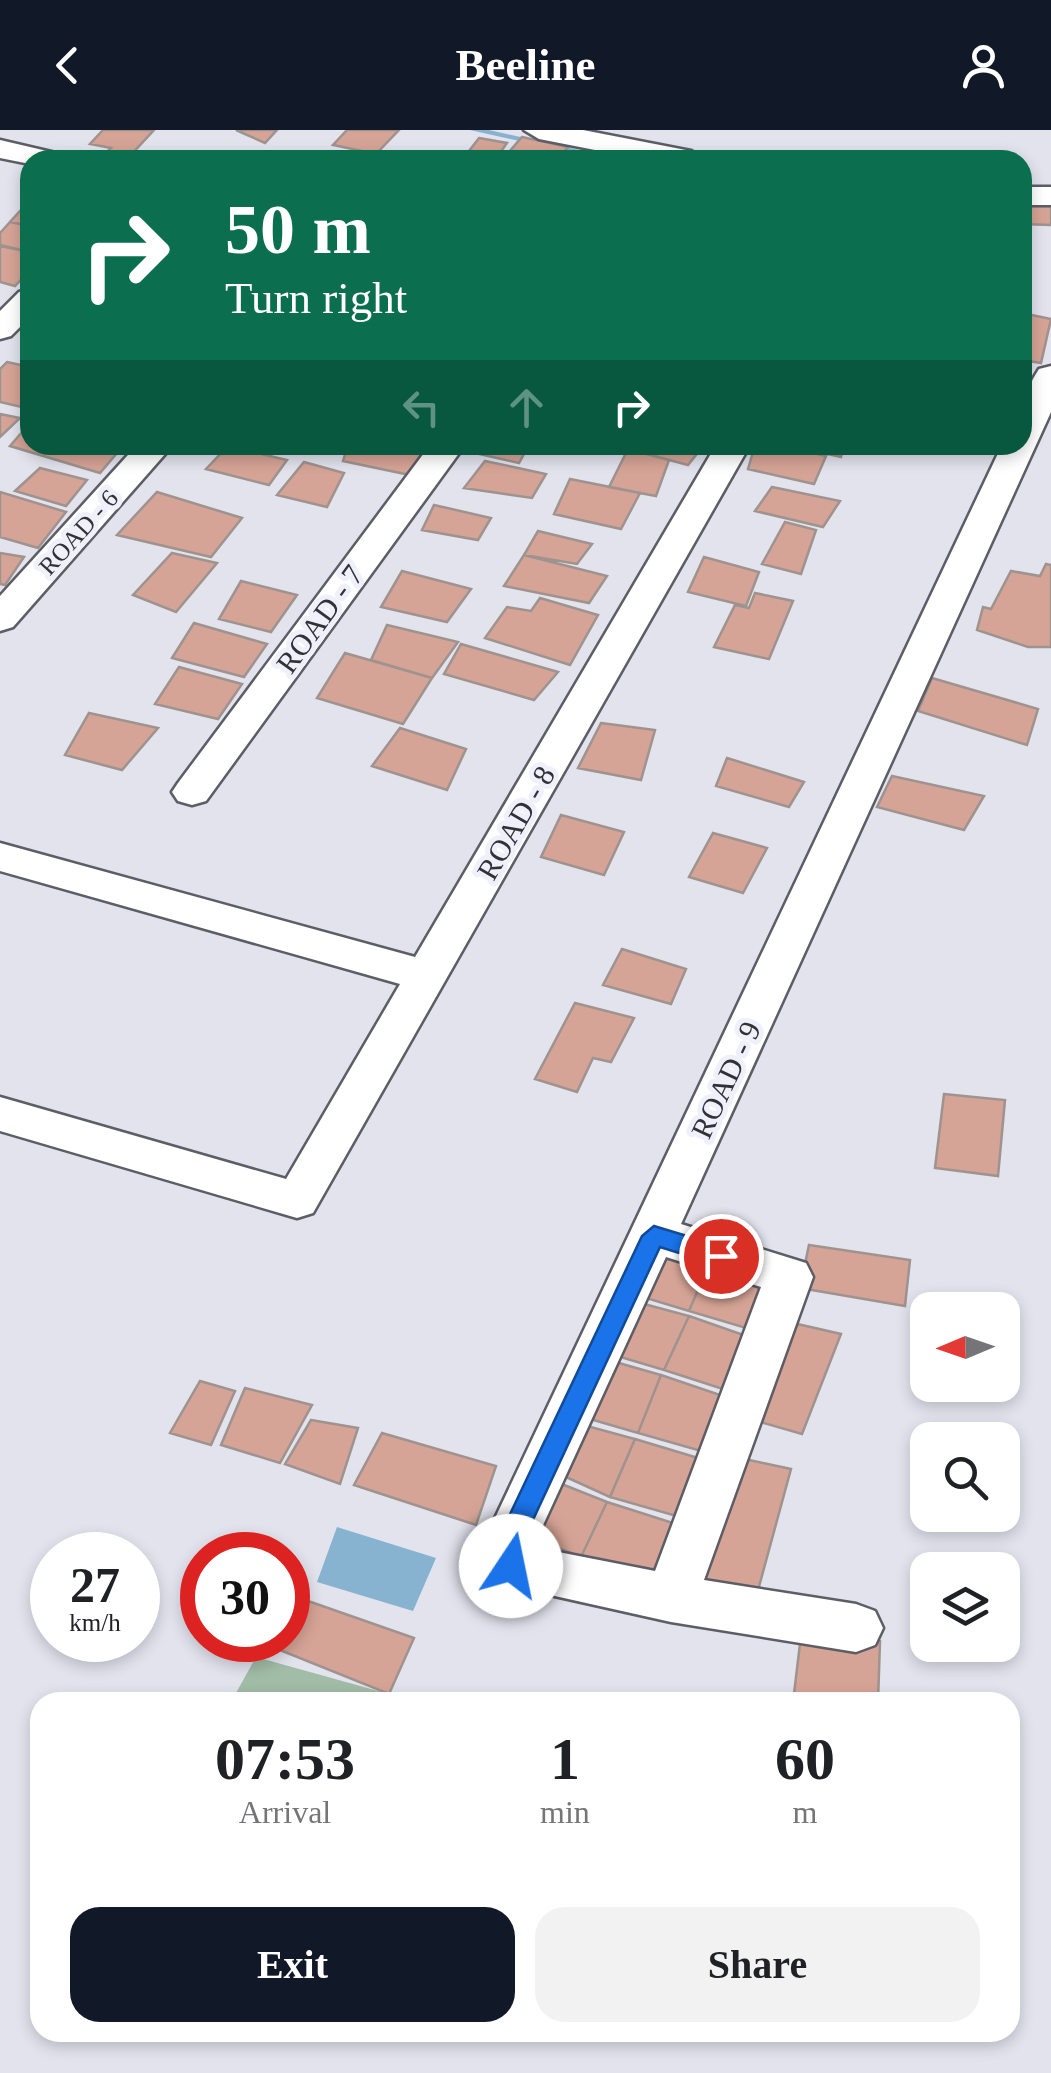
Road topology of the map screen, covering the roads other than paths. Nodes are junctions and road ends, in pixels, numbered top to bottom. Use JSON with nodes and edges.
{"nodes":[{"id":1,"x":539,"y":130,"type":"edge"},
{"id":2,"x":640,"y":150,"type":"edge"},
{"id":3,"x":20,"y":309,"type":"edge"},
{"id":4,"x":0,"y":330,"type":"edge"},
{"id":5,"x":1051,"y":375,"type":"edge"},
{"id":6,"x":1032,"y":416,"type":"edge"},
{"id":7,"x":147,"y":455,"type":"edge"},
{"id":8,"x":441,"y":455,"type":"edge"},
{"id":9,"x":728,"y":455,"type":"edge"},
{"id":10,"x":1014,"y":455,"type":"edge"},
{"id":11,"x":0,"y":619,"type":"edge"},
{"id":12,"x":192,"y":792,"type":"dead end"},
{"id":13,"x":0,"y":857,"type":"edge"},
{"id":14,"x":427,"y":976,"type":"junction"},
{"id":15,"x":0,"y":1114,"type":"edge"},
{"id":16,"x":654,"y":1236,"type":"junction"},
{"id":17,"x":670,"y":1598,"type":"junction"},
{"id":18,"x":856,"y":1628,"type":"dead end"}],
"edges":[{"from":1,"to":2,"type":"street"},
{"from":3,"to":4,"type":"street"},
{"from":5,"to":6,"type":"street"},
{"from":7,"to":11,"type":"street","name":"ROAD - 6"},
{"from":8,"to":12,"type":"street","name":"ROAD - 7"},
{"from":9,"to":14,"type":"street","name":"ROAD - 8"},
{"from":10,"to":16,"type":"street","name":"ROAD - 9"},
{"from":13,"to":14,"type":"street"},
{"from":14,"to":15,"type":"street","name":"ROAD - 8"},
{"from":16,"to":17,"type":"street"},
{"from":16,"to":17,"type":"street","name":"ROAD - 9"},
{"from":17,"to":18,"type":"street"}]}
